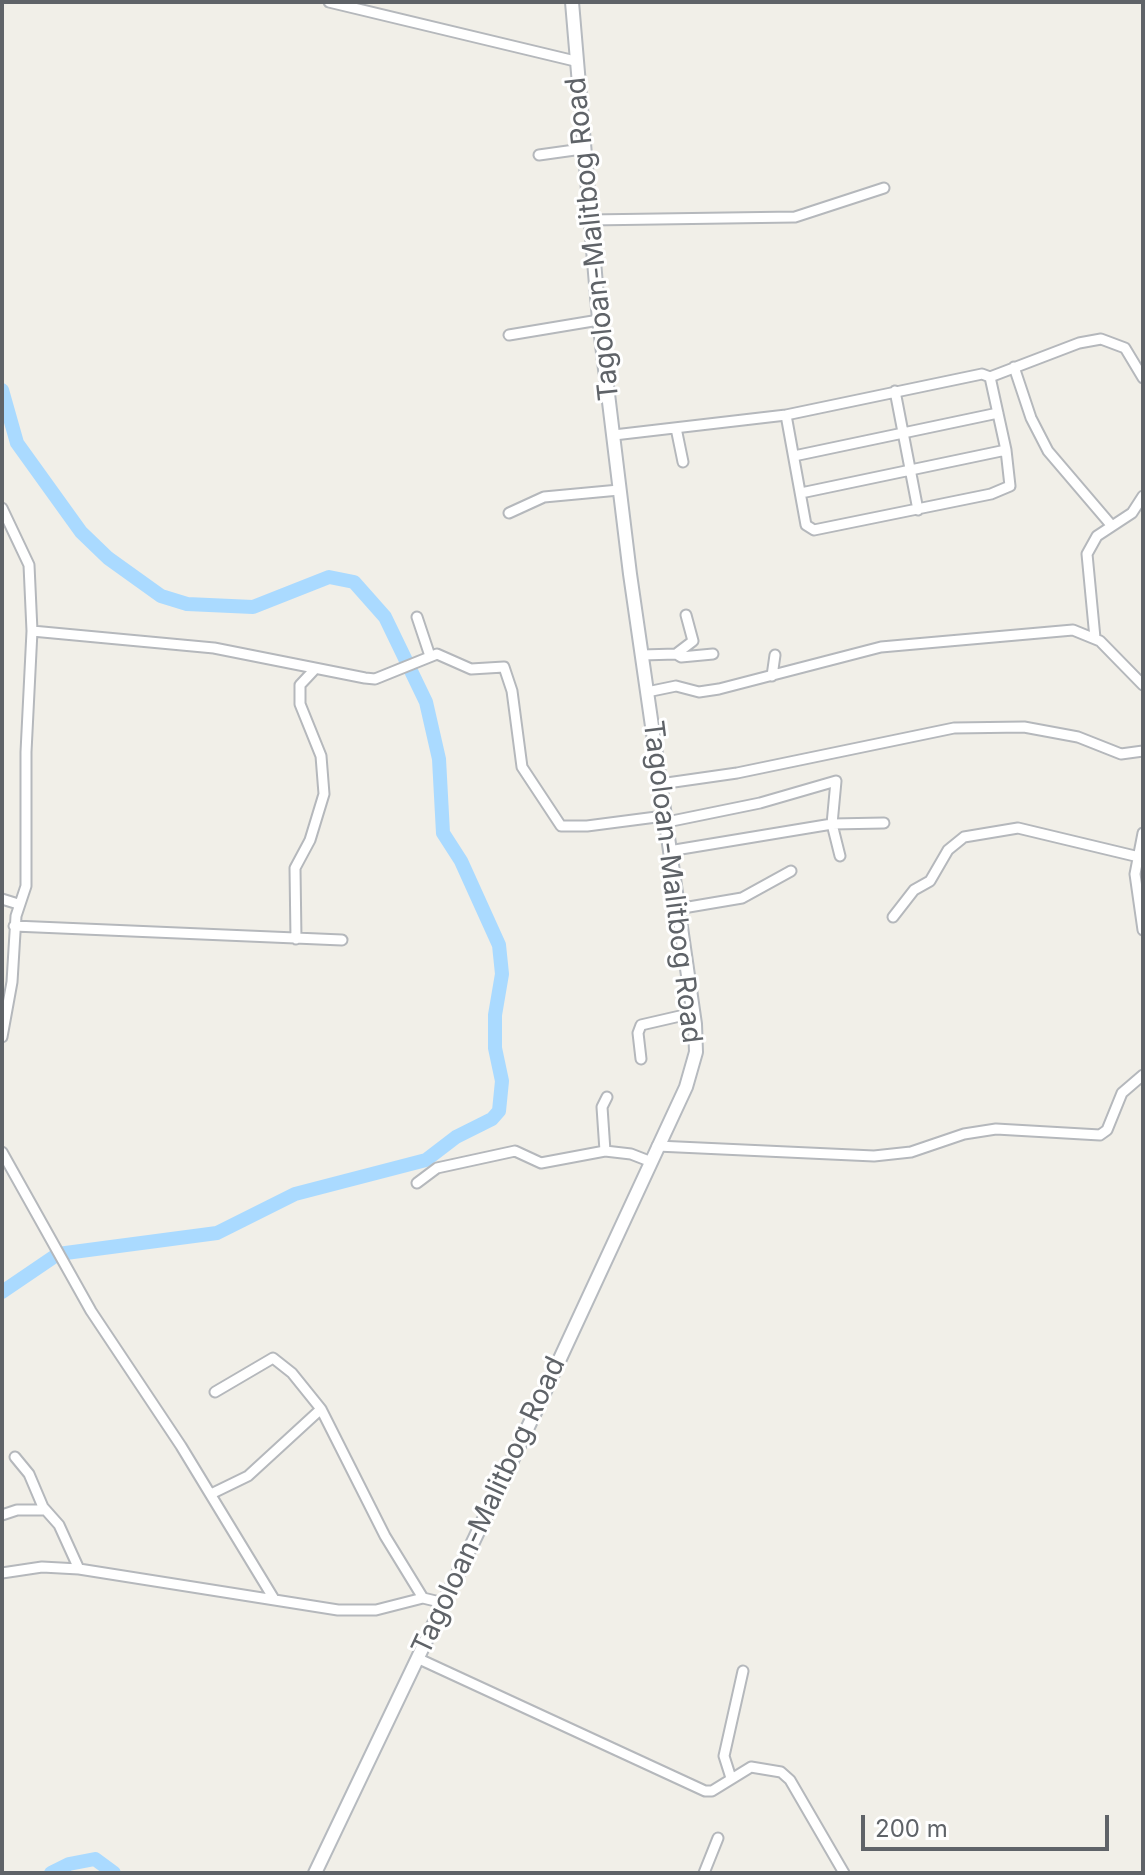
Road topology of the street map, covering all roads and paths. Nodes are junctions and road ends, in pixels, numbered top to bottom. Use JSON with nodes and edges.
{"nodes":[{"id":1,"x":329,"y":2,"type":"edge"},
{"id":2,"x":572,"y":2,"type":"edge"},
{"id":3,"x":575,"y":61,"type":"junction"},
{"id":4,"x":582,"y":149,"type":"junction"},
{"id":5,"x":539,"y":155,"type":"dead end"},
{"id":6,"x":884,"y":188,"type":"dead end"},
{"id":7,"x":589,"y":220,"type":"junction"},
{"id":8,"x":599,"y":320,"type":"junction"},
{"id":9,"x":509,"y":335,"type":"dead end"},
{"id":10,"x":1014,"y":367,"type":"junction"},
{"id":11,"x":990,"y":377,"type":"junction"},
{"id":12,"x":1143,"y":378,"type":"edge"},
{"id":13,"x":895,"y":391,"type":"junction"},
{"id":14,"x":998,"y":413,"type":"junction"},
{"id":15,"x":786,"y":415,"type":"junction"},
{"id":16,"x":676,"y":428,"type":"junction"},
{"id":17,"x":904,"y":433,"type":"junction"},
{"id":18,"x":614,"y":435,"type":"junction"},
{"id":19,"x":1006,"y":450,"type":"junction"},
{"id":20,"x":794,"y":456,"type":"junction"},
{"id":21,"x":683,"y":462,"type":"dead end"},
{"id":22,"x":911,"y":470,"type":"junction"},
{"id":23,"x":619,"y":490,"type":"junction"},
{"id":24,"x":801,"y":493,"type":"junction"},
{"id":25,"x":1143,"y":496,"type":"edge"},
{"id":26,"x":2,"y":508,"type":"edge"},
{"id":27,"x":918,"y":510,"type":"junction"},
{"id":28,"x":509,"y":513,"type":"dead end"},
{"id":29,"x":1112,"y":526,"type":"junction"},
{"id":30,"x":686,"y":615,"type":"dead end"},
{"id":31,"x":417,"y":617,"type":"dead end"},
{"id":32,"x":32,"y":631,"type":"junction"},
{"id":33,"x":1095,"y":638,"type":"junction"},
{"id":34,"x":676,"y":654,"type":"junction"},
{"id":35,"x":713,"y":654,"type":"dead end"},
{"id":36,"x":642,"y":655,"type":"junction"},
{"id":37,"x":775,"y":655,"type":"dead end"},
{"id":38,"x":430,"y":656,"type":"junction"},
{"id":39,"x":315,"y":669,"type":"junction"},
{"id":40,"x":772,"y":676,"type":"junction"},
{"id":41,"x":1143,"y":685,"type":"edge"},
{"id":42,"x":647,"y":692,"type":"junction"},
{"id":43,"x":1143,"y":751,"type":"edge"},
{"id":44,"x":660,"y":784,"type":"junction"},
{"id":45,"x":666,"y":819,"type":"junction"},
{"id":46,"x":884,"y":823,"type":"dead end"},
{"id":47,"x":832,"y":824,"type":"junction"},
{"id":48,"x":1143,"y":833,"type":"edge"},
{"id":49,"x":669,"y":851,"type":"junction"},
{"id":50,"x":840,"y":856,"type":"dead end"},
{"id":51,"x":1139,"y":857,"type":"junction"},
{"id":52,"x":791,"y":871,"type":"dead end"},
{"id":53,"x":2,"y":899,"type":"edge"},
{"id":54,"x":18,"y":904,"type":"junction"},
{"id":55,"x":677,"y":909,"type":"junction"},
{"id":56,"x":893,"y":917,"type":"dead end"},
{"id":57,"x":14,"y":926,"type":"junction"},
{"id":58,"x":1143,"y":930,"type":"edge"},
{"id":59,"x":296,"y":939,"type":"junction"},
{"id":60,"x":342,"y":940,"type":"dead end"},
{"id":61,"x":693,"y":1013,"type":"junction"},
{"id":62,"x":2,"y":1037,"type":"edge"},
{"id":63,"x":641,"y":1059,"type":"dead end"},
{"id":64,"x":1143,"y":1075,"type":"edge"},
{"id":65,"x":607,"y":1097,"type":"dead end"},
{"id":66,"x":657,"y":1146,"type":"junction"},
{"id":67,"x":605,"y":1151,"type":"junction"},
{"id":68,"x":2,"y":1152,"type":"edge"},
{"id":69,"x":649,"y":1161,"type":"junction"},
{"id":70,"x":417,"y":1183,"type":"dead end"},
{"id":71,"x":215,"y":1392,"type":"dead end"},
{"id":72,"x":321,"y":1409,"type":"junction"},
{"id":73,"x":15,"y":1457,"type":"dead end"},
{"id":74,"x":211,"y":1494,"type":"junction"},
{"id":75,"x":45,"y":1510,"type":"junction"},
{"id":76,"x":2,"y":1515,"type":"edge"},
{"id":77,"x":79,"y":1569,"type":"junction"},
{"id":78,"x":2,"y":1573,"type":"edge"},
{"id":79,"x":423,"y":1598,"type":"junction"},
{"id":80,"x":274,"y":1599,"type":"junction"},
{"id":81,"x":444,"y":1603,"type":"junction"},
{"id":82,"x":417,"y":1658,"type":"junction"},
{"id":83,"x":743,"y":1671,"type":"dead end"},
{"id":84,"x":731,"y":1778,"type":"junction"},
{"id":85,"x":718,"y":1838,"type":"dead end"},
{"id":86,"x":315,"y":1873,"type":"edge"},
{"id":87,"x":704,"y":1873,"type":"edge"},
{"id":88,"x":844,"y":1873,"type":"edge"}],
"edges":[{"from":1,"to":3,"type":"street"},
{"from":2,"to":3,"type":"main road","name":"Tagoloan-Malitbog Road"},
{"from":3,"to":4,"type":"main road","name":"Tagoloan-Malitbog Road"},
{"from":4,"to":5,"type":"street"},
{"from":4,"to":7,"type":"main road","name":"Tagoloan-Malitbog Road"},
{"from":6,"to":7,"type":"street"},
{"from":7,"to":8,"type":"main road","name":"Tagoloan-Malitbog Road"},
{"from":8,"to":9,"type":"street"},
{"from":8,"to":18,"type":"main road","name":"Tagoloan-Malitbog Road"},
{"from":10,"to":11,"type":"street"},
{"from":10,"to":12,"type":"street"},
{"from":10,"to":29,"type":"street"},
{"from":11,"to":13,"type":"street"},
{"from":11,"to":14,"type":"street"},
{"from":13,"to":15,"type":"street"},
{"from":13,"to":17,"type":"street"},
{"from":14,"to":17,"type":"street"},
{"from":14,"to":19,"type":"street"},
{"from":15,"to":16,"type":"street"},
{"from":15,"to":20,"type":"street"},
{"from":16,"to":18,"type":"street"},
{"from":16,"to":21,"type":"street"},
{"from":17,"to":20,"type":"street"},
{"from":17,"to":22,"type":"street"},
{"from":18,"to":23,"type":"main road","name":"Tagoloan-Malitbog Road"},
{"from":19,"to":22,"type":"street"},
{"from":19,"to":27,"type":"street"},
{"from":20,"to":24,"type":"street"},
{"from":22,"to":24,"type":"street"},
{"from":22,"to":27,"type":"street"},
{"from":23,"to":28,"type":"street"},
{"from":23,"to":36,"type":"main road","name":"Tagoloan-Malitbog Road"},
{"from":24,"to":27,"type":"street"},
{"from":25,"to":29,"type":"street"},
{"from":26,"to":32,"type":"street"},
{"from":29,"to":33,"type":"street"},
{"from":30,"to":34,"type":"street"},
{"from":31,"to":38,"type":"street"},
{"from":32,"to":39,"type":"street"},
{"from":32,"to":54,"type":"street"},
{"from":33,"to":40,"type":"street"},
{"from":33,"to":41,"type":"street"},
{"from":34,"to":35,"type":"street"},
{"from":34,"to":36,"type":"street"},
{"from":36,"to":42,"type":"main road","name":"Tagoloan-Malitbog Road"},
{"from":37,"to":40,"type":"street"},
{"from":38,"to":39,"type":"street"},
{"from":38,"to":45,"type":"street"},
{"from":39,"to":59,"type":"street"},
{"from":40,"to":42,"type":"street"},
{"from":42,"to":44,"type":"main road","name":"Tagoloan-Malitbog Road"},
{"from":43,"to":44,"type":"street"},
{"from":44,"to":45,"type":"main road","name":"Tagoloan-Malitbog Road"},
{"from":45,"to":47,"type":"street"},
{"from":45,"to":49,"type":"main road","name":"Tagoloan-Malitbog Road"},
{"from":46,"to":47,"type":"street"},
{"from":47,"to":49,"type":"street"},
{"from":47,"to":50,"type":"street"},
{"from":48,"to":51,"type":"street"},
{"from":49,"to":55,"type":"main road","name":"Tagoloan-Malitbog Road"},
{"from":51,"to":56,"type":"street"},
{"from":51,"to":58,"type":"street"},
{"from":52,"to":55,"type":"street"},
{"from":53,"to":54,"type":"street"},
{"from":54,"to":57,"type":"street"},
{"from":55,"to":61,"type":"main road","name":"Tagoloan-Malitbog Road"},
{"from":57,"to":59,"type":"street"},
{"from":57,"to":62,"type":"street"},
{"from":59,"to":60,"type":"street"},
{"from":61,"to":63,"type":"street"},
{"from":61,"to":66,"type":"main road","name":"Tagoloan-Malitbog Road"},
{"from":64,"to":66,"type":"street"},
{"from":65,"to":67,"type":"street"},
{"from":66,"to":69,"type":"main road","name":"Tagoloan-Malitbog Road"},
{"from":67,"to":69,"type":"street"},
{"from":67,"to":70,"type":"street"},
{"from":68,"to":74,"type":"street"},
{"from":69,"to":81,"type":"main road","name":"Tagoloan-Malitbog Road"},
{"from":71,"to":72,"type":"street"},
{"from":72,"to":74,"type":"street"},
{"from":72,"to":79,"type":"street"},
{"from":73,"to":75,"type":"street"},
{"from":74,"to":80,"type":"street"},
{"from":75,"to":76,"type":"street"},
{"from":75,"to":77,"type":"street"},
{"from":77,"to":78,"type":"street"},
{"from":77,"to":80,"type":"street"},
{"from":79,"to":80,"type":"street"},
{"from":79,"to":81,"type":"street"},
{"from":81,"to":82,"type":"main road","name":"Tagoloan-Malitbog Road"},
{"from":82,"to":84,"type":"street"},
{"from":82,"to":86,"type":"main road","name":"Tagoloan-Malitbog Road"},
{"from":83,"to":84,"type":"street"},
{"from":84,"to":88,"type":"street"},
{"from":85,"to":87,"type":"street"}]}
